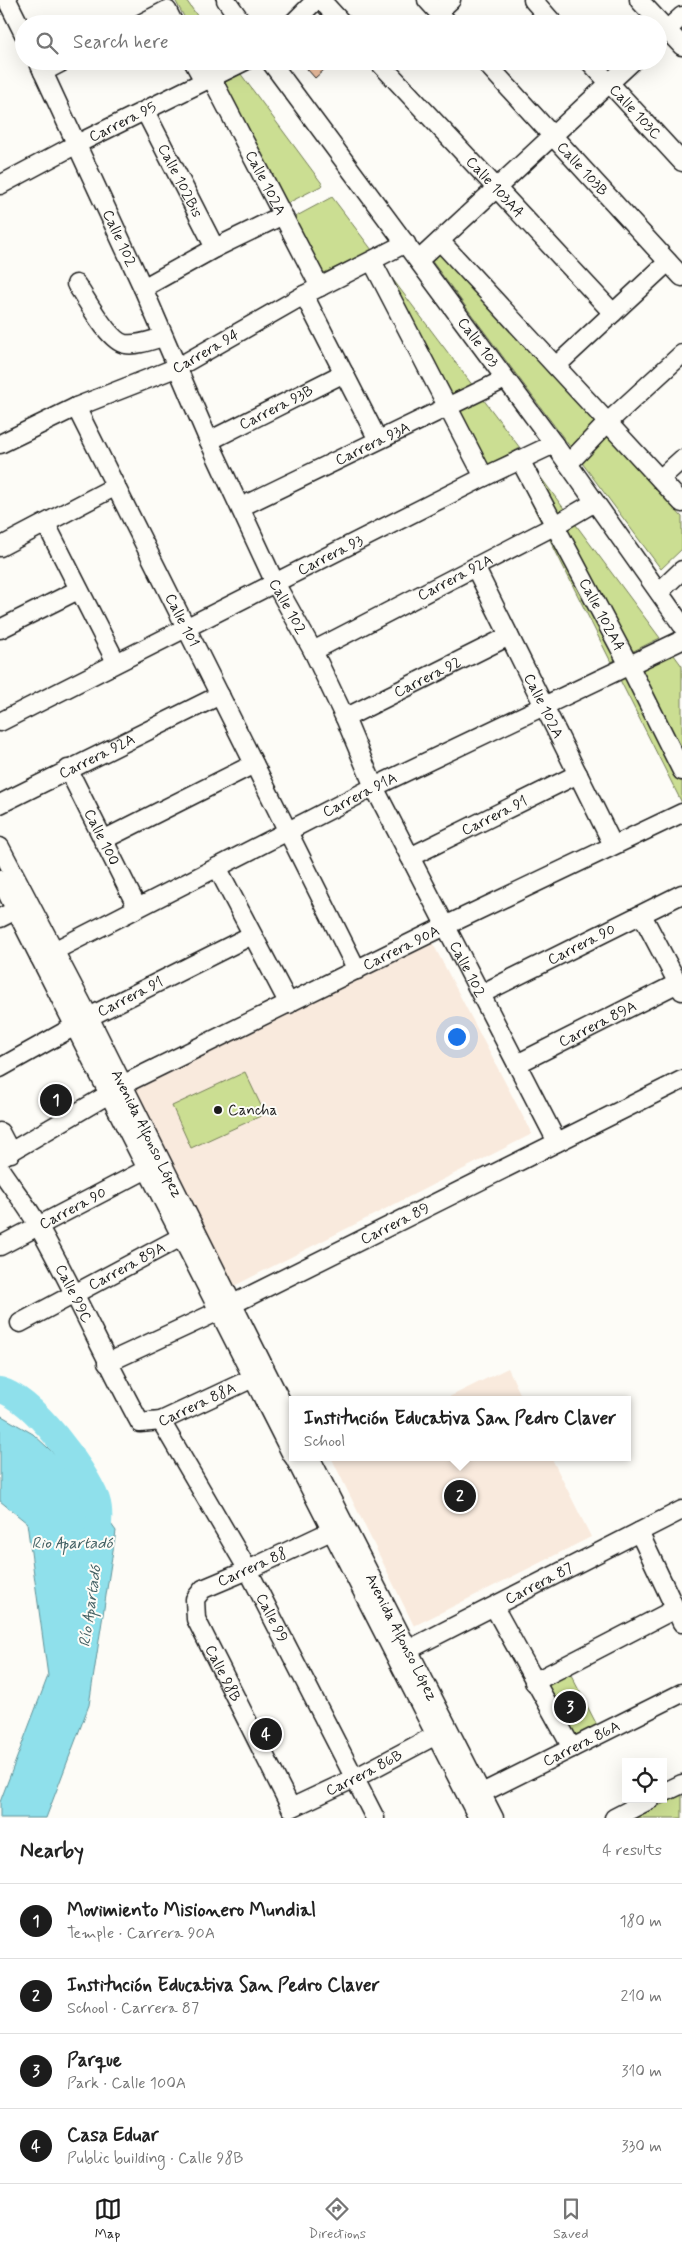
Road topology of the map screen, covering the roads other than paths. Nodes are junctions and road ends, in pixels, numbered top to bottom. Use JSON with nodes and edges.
{"nodes":[{"id":1,"x":226,"y":0,"type":"edge"},
{"id":2,"x":316,"y":0,"type":"edge"},
{"id":3,"x":321,"y":0,"type":"edge"},
{"id":4,"x":451,"y":0,"type":"edge"},
{"id":5,"x":532,"y":0,"type":"edge"},
{"id":6,"x":639,"y":0,"type":"edge"},
{"id":7,"x":6,"y":2,"type":"edge"},
{"id":8,"x":438,"y":12,"type":"edge"},
{"id":9,"x":237,"y":15,"type":"edge"},
{"id":10,"x":301,"y":15,"type":"edge"},
{"id":11,"x":335,"y":15,"type":"edge"},
{"id":12,"x":546,"y":15,"type":"edge"},
{"id":13,"x":649,"y":15,"type":"edge"},
{"id":14,"x":682,"y":16,"type":"edge"},
{"id":15,"x":15,"y":18,"type":"edge"},
{"id":16,"x":667,"y":30,"type":"edge"},
{"id":17,"x":667,"y":37,"type":"edge"},
{"id":18,"x":682,"y":46,"type":"edge"},
{"id":19,"x":41,"y":70,"type":"edge"},
{"id":20,"x":200,"y":70,"type":"edge"},
{"id":21,"x":226,"y":70,"type":"edge"},
{"id":22,"x":277,"y":70,"type":"edge"},
{"id":23,"x":386,"y":70,"type":"edge"},
{"id":24,"x":492,"y":70,"type":"edge"},
{"id":25,"x":597,"y":70,"type":"edge"},
{"id":26,"x":623,"y":70,"type":"edge"},
{"id":27,"x":208,"y":79,"type":"junction"},
{"id":28,"x":609,"y":83,"type":"junction"},
{"id":29,"x":145,"y":111,"type":"junction"},
{"id":30,"x":553,"y":136,"type":"junction"},
{"id":31,"x":75,"y":145,"type":"junction"},
{"id":32,"x":682,"y":162,"type":"edge"},
{"id":33,"x":0,"y":185,"type":"edge"},
{"id":34,"x":496,"y":189,"type":"junction"},
{"id":35,"x":283,"y":215,"type":"junction"},
{"id":36,"x":440,"y":241,"type":"junction"},
{"id":37,"x":406,"y":243,"type":"junction"},
{"id":38,"x":215,"y":248,"type":"junction"},
{"id":39,"x":419,"y":260,"type":"junction"},
{"id":40,"x":372,"y":261,"type":"junction"},
{"id":41,"x":668,"y":262,"type":"junction"},
{"id":42,"x":682,"y":277,"type":"edge"},
{"id":43,"x":76,"y":284,"type":"dead end"},
{"id":44,"x":320,"y":287,"type":"junction"},
{"id":45,"x":143,"y":288,"type":"junction"},
{"id":46,"x":304,"y":295,"type":"junction"},
{"id":47,"x":613,"y":313,"type":"junction"},
{"id":48,"x":163,"y":337,"type":"junction"},
{"id":49,"x":682,"y":354,"type":"edge"},
{"id":50,"x":556,"y":366,"type":"junction"},
{"id":51,"x":178,"y":367,"type":"junction"},
{"id":52,"x":344,"y":374,"type":"junction"},
{"id":53,"x":504,"y":379,"type":"junction"},
{"id":54,"x":446,"y":406,"type":"junction"},
{"id":55,"x":76,"y":407,"type":"junction"},
{"id":56,"x":608,"y":422,"type":"junction"},
{"id":57,"x":378,"y":440,"type":"junction"},
{"id":58,"x":209,"y":441,"type":"junction"},
{"id":59,"x":0,"y":444,"type":"edge"},
{"id":60,"x":554,"y":444,"type":"junction"},
{"id":61,"x":682,"y":458,"type":"edge"},
{"id":62,"x":520,"y":460,"type":"junction"},
{"id":63,"x":568,"y":464,"type":"junction"},
{"id":64,"x":484,"y":477,"type":"junction"},
{"id":65,"x":660,"y":479,"type":"junction"},
{"id":66,"x":116,"y":486,"type":"junction"},
{"id":67,"x":595,"y":502,"type":"junction"},
{"id":68,"x":682,"y":503,"type":"edge"},
{"id":69,"x":241,"y":507,"type":"junction"},
{"id":70,"x":46,"y":524,"type":"junction"},
{"id":71,"x":554,"y":526,"type":"junction"},
{"id":72,"x":0,"y":547,"type":"edge"},
{"id":73,"x":475,"y":567,"type":"junction"},
{"id":74,"x":682,"y":570,"type":"edge"},
{"id":75,"x":275,"y":583,"type":"junction"},
{"id":76,"x":78,"y":590,"type":"junction"},
{"id":77,"x":659,"y":592,"type":"junction"},
{"id":78,"x":682,"y":625,"type":"edge"},
{"id":79,"x":186,"y":626,"type":"junction"},
{"id":80,"x":0,"y":629,"type":"edge"},
{"id":81,"x":509,"y":636,"type":"junction"},
{"id":82,"x":682,"y":640,"type":"edge"},
{"id":83,"x":313,"y":651,"type":"junction"},
{"id":84,"x":116,"y":662,"type":"junction"},
{"id":85,"x":630,"y":667,"type":"junction"},
{"id":86,"x":220,"y":694,"type":"junction"},
{"id":87,"x":543,"y":705,"type":"junction"},
{"id":88,"x":345,"y":718,"type":"junction"},
{"id":89,"x":0,"y":722,"type":"edge"},
{"id":90,"x":254,"y":764,"type":"junction"},
{"id":91,"x":68,"y":768,"type":"junction"},
{"id":92,"x":682,"y":771,"type":"edge"},
{"id":93,"x":578,"y":774,"type":"junction"},
{"id":94,"x":374,"y":787,"type":"junction"},
{"id":95,"x":0,"y":804,"type":"edge"},
{"id":96,"x":682,"y":813,"type":"edge"},
{"id":97,"x":287,"y":832,"type":"junction"},
{"id":98,"x":103,"y":840,"type":"junction"},
{"id":99,"x":613,"y":845,"type":"junction"},
{"id":100,"x":0,"y":847,"type":"edge"},
{"id":101,"x":410,"y":857,"type":"junction"},
{"id":102,"x":217,"y":867,"type":"junction"},
{"id":103,"x":0,"y":879,"type":"edge"},
{"id":104,"x":682,"y":894,"type":"edge"},
{"id":105,"x":137,"y":907,"type":"junction"},
{"id":106,"x":8,"y":914,"type":"edge"},
{"id":107,"x":642,"y":915,"type":"junction"},
{"id":108,"x":445,"y":926,"type":"junction"},
{"id":109,"x":252,"y":934,"type":"junction"},
{"id":110,"x":47,"y":954,"type":"junction"},
{"id":111,"x":357,"y":970,"type":"junction"},
{"id":112,"x":680,"y":987,"type":"edge"},
{"id":113,"x":481,"y":994,"type":"junction"},
{"id":114,"x":288,"y":1004,"type":"junction"},
{"id":115,"x":82,"y":1022,"type":"junction"},
{"id":116,"x":517,"y":1064,"type":"junction"},
{"id":117,"x":0,"y":1068,"type":"edge"},
{"id":118,"x":682,"y":1080,"type":"edge"},
{"id":119,"x":116,"y":1089,"type":"junction"},
{"id":120,"x":0,"y":1132,"type":"edge"},
{"id":121,"x":557,"y":1142,"type":"junction"},
{"id":122,"x":5,"y":1156,"type":"edge"},
{"id":123,"x":0,"y":1169,"type":"edge"},
{"id":124,"x":147,"y":1169,"type":"junction"},
{"id":125,"x":39,"y":1227,"type":"junction"},
{"id":126,"x":181,"y":1237,"type":"junction"},
{"id":127,"x":0,"y":1246,"type":"edge"},
{"id":128,"x":75,"y":1295,"type":"junction"},
{"id":129,"x":225,"y":1308,"type":"junction"},
{"id":130,"x":20,"y":1323,"type":"dead end"},
{"id":131,"x":107,"y":1363,"type":"junction"},
{"id":132,"x":253,"y":1378,"type":"junction"},
{"id":133,"x":289,"y":1418,"type":"edge"},
{"id":134,"x":161,"y":1422,"type":"junction"},
{"id":135,"x":140,"y":1423,"type":"joint"},
{"id":136,"x":289,"y":1448,"type":"edge"},
{"id":137,"x":296,"y":1461,"type":"edge"},
{"id":138,"x":312,"y":1461,"type":"edge"},
{"id":139,"x":682,"y":1510,"type":"edge"},
{"id":140,"x":331,"y":1531,"type":"junction"},
{"id":141,"x":639,"y":1532,"type":"junction"},
{"id":142,"x":248,"y":1570,"type":"junction"},
{"id":143,"x":494,"y":1608,"type":"junction"},
{"id":144,"x":679,"y":1616,"type":"edge"},
{"id":145,"x":196,"y":1620,"type":"joint"},
{"id":146,"x":402,"y":1653,"type":"junction"},
{"id":147,"x":534,"y":1682,"type":"junction"},
{"id":148,"x":682,"y":1693,"type":"edge"},
{"id":149,"x":436,"y":1735,"type":"junction"},
{"id":150,"x":572,"y":1748,"type":"junction"},
{"id":151,"x":355,"y":1778,"type":"junction"},
{"id":152,"x":682,"y":1784,"type":"edge"},
{"id":153,"x":667,"y":1791,"type":"edge"},
{"id":154,"x":482,"y":1793,"type":"junction"},
{"id":155,"x":643,"y":1803,"type":"edge"},
{"id":156,"x":291,"y":1808,"type":"joint"},
{"id":157,"x":375,"y":1818,"type":"edge"},
{"id":158,"x":478,"y":1818,"type":"edge"},
{"id":159,"x":494,"y":1818,"type":"edge"},
{"id":160,"x":614,"y":1818,"type":"edge"}],
"edges":[{"from":1,"to":9,"type":"street"},
{"from":2,"to":10,"type":"street"},
{"from":3,"to":11,"type":"street"},
{"from":4,"to":8,"type":"street"},
{"from":5,"to":12,"type":"street"},
{"from":6,"to":13,"type":"street"},
{"from":7,"to":15,"type":"street"},
{"from":14,"to":16,"type":"street"},
{"from":17,"to":18,"type":"street"},
{"from":19,"to":31,"type":"street","name":"Calle 102"},
{"from":20,"to":27,"type":"street","name":"Calle 102A"},
{"from":21,"to":27,"type":"street","name":"Carrera 95"},
{"from":22,"to":37,"type":"street","name":"Calle 103"},
{"from":23,"to":34,"type":"street","name":"Calle 103AA"},
{"from":24,"to":30,"type":"street","name":"Calle 103B"},
{"from":25,"to":28,"type":"street","name":"Calle 103C"},
{"from":26,"to":28,"type":"street"},
{"from":27,"to":29,"type":"street","name":"Carrera 95"},
{"from":27,"to":35,"type":"street","name":"Calle 102A"},
{"from":28,"to":30,"type":"street"},
{"from":28,"to":32,"type":"street","name":"Calle 103C"},
{"from":29,"to":31,"type":"street","name":"Carrera 95"},
{"from":29,"to":38,"type":"street","name":"Calle 102Bis"},
{"from":30,"to":34,"type":"street"},
{"from":30,"to":41,"type":"street","name":"Calle 103B"},
{"from":31,"to":33,"type":"street","name":"Carrera 95"},
{"from":31,"to":45,"type":"street","name":"Calle 102"},
{"from":34,"to":36,"type":"street"},
{"from":34,"to":47,"type":"street","name":"Calle 103AA"},
{"from":35,"to":38,"type":"street"},
{"from":35,"to":44,"type":"street","name":"Calle 102A"},
{"from":36,"to":39,"type":"street"},
{"from":36,"to":50,"type":"street"},
{"from":37,"to":39,"type":"street","name":"Calle 103"},
{"from":37,"to":40,"type":"street","name":"Carrera 94"},
{"from":38,"to":45,"type":"street"},
{"from":39,"to":53,"type":"street","name":"Calle 103"},
{"from":40,"to":44,"type":"street","name":"Carrera 94"},
{"from":40,"to":54,"type":"street"},
{"from":41,"to":42,"type":"street","name":"Calle 103B"},
{"from":41,"to":47,"type":"street"},
{"from":43,"to":48,"type":"street"},
{"from":44,"to":46,"type":"street","name":"Carrera 94"},
{"from":45,"to":48,"type":"street","name":"Calle 102"},
{"from":46,"to":51,"type":"street","name":"Carrera 94"},
{"from":46,"to":52,"type":"street"},
{"from":47,"to":50,"type":"street"},
{"from":48,"to":51,"type":"street","name":"Calle 102"},
{"from":49,"to":56,"type":"street"},
{"from":50,"to":56,"type":"street"},
{"from":51,"to":55,"type":"street","name":"Carrera 94"},
{"from":51,"to":58,"type":"street","name":"Calle 102"},
{"from":52,"to":57,"type":"street"},
{"from":52,"to":58,"type":"street","name":"Carrera 93B"},
{"from":53,"to":54,"type":"street","name":"Carrera 93A"},
{"from":53,"to":60,"type":"street","name":"Calle 103"},
{"from":54,"to":57,"type":"street","name":"Carrera 93A"},
{"from":54,"to":64,"type":"street"},
{"from":55,"to":59,"type":"street","name":"Carrera 94"},
{"from":55,"to":66,"type":"street","name":"Calle 101"},
{"from":56,"to":63,"type":"street"},
{"from":56,"to":65,"type":"street"},
{"from":57,"to":69,"type":"street","name":"Carrera 93A"},
{"from":58,"to":69,"type":"street","name":"Calle 102"},
{"from":60,"to":62,"type":"street","name":"Carrera 93"},
{"from":60,"to":63,"type":"street","name":"Calle 103"},
{"from":61,"to":65,"type":"street"},
{"from":62,"to":64,"type":"street","name":"Carrera 93"},
{"from":62,"to":71,"type":"street","name":"Calle 102AA"},
{"from":63,"to":67,"type":"street","name":"Calle 103"},
{"from":64,"to":75,"type":"street","name":"Carrera 93"},
{"from":65,"to":68,"type":"street"},
{"from":66,"to":70,"type":"street"},
{"from":66,"to":79,"type":"street","name":"Calle 101"},
{"from":67,"to":71,"type":"street","name":"Carrera 92A"},
{"from":67,"to":77,"type":"street","name":"Calle 103"},
{"from":69,"to":75,"type":"street","name":"Calle 102"},
{"from":70,"to":72,"type":"street"},
{"from":70,"to":76,"type":"street"},
{"from":71,"to":73,"type":"street","name":"Carrera 92A"},
{"from":71,"to":85,"type":"street","name":"Calle 102AA"},
{"from":73,"to":81,"type":"street","name":"Calle 102A"},
{"from":73,"to":83,"type":"street","name":"Carrera 92A"},
{"from":74,"to":77,"type":"street"},
{"from":75,"to":79,"type":"street","name":"Carrera 93"},
{"from":75,"to":83,"type":"street","name":"Calle 102"},
{"from":76,"to":80,"type":"street"},
{"from":76,"to":84,"type":"street"},
{"from":77,"to":78,"type":"street","name":"Calle 103"},
{"from":79,"to":84,"type":"street","name":"Carrera 93"},
{"from":79,"to":86,"type":"street","name":"Calle 101"},
{"from":81,"to":87,"type":"street","name":"Calle 102A"},
{"from":81,"to":88,"type":"street","name":"Carrera 92"},
{"from":82,"to":85,"type":"street","name":"Carrera 91A"},
{"from":83,"to":88,"type":"street","name":"Calle 102"},
{"from":84,"to":89,"type":"street","name":"Carrera 93"},
{"from":85,"to":87,"type":"street","name":"Carrera 91A"},
{"from":85,"to":92,"type":"street","name":"Calle 102AA"},
{"from":86,"to":90,"type":"street","name":"Calle 101"},
{"from":86,"to":91,"type":"street","name":"Carrera 92A"},
{"from":87,"to":93,"type":"street","name":"Calle 102A"},
{"from":87,"to":94,"type":"street","name":"Carrera 91A"},
{"from":88,"to":94,"type":"street","name":"Calle 102"},
{"from":90,"to":97,"type":"street","name":"Calle 101"},
{"from":90,"to":98,"type":"street"},
{"from":91,"to":95,"type":"street","name":"Carrera 92A"},
{"from":91,"to":98,"type":"street","name":"Calle 100"},
{"from":93,"to":99,"type":"street","name":"Calle 102A"},
{"from":93,"to":101,"type":"street","name":"Carrera 91"},
{"from":94,"to":97,"type":"street","name":"Carrera 91A"},
{"from":94,"to":101,"type":"street","name":"Calle 102"},
{"from":96,"to":99,"type":"street","name":"Carrera 90A"},
{"from":97,"to":102,"type":"street","name":"Carrera 91A"},
{"from":97,"to":111,"type":"street","name":"Calle 101"},
{"from":98,"to":105,"type":"street","name":"Calle 100"},
{"from":99,"to":108,"type":"street","name":"Carrera 90A"},
{"from":100,"to":110,"type":"street","name":"Avenida Alfonso López"},
{"from":101,"to":108,"type":"street","name":"Calle 102"},
{"from":102,"to":105,"type":"street","name":"Carrera 91A"},
{"from":102,"to":109,"type":"street"},
{"from":103,"to":106,"type":"street","name":"Avenida Alfonso López"},
{"from":104,"to":107,"type":"street","name":"Carrera 90"},
{"from":105,"to":110,"type":"street","name":"Carrera 91A"},
{"from":106,"to":110,"type":"street","name":"Avenida Alfonso López"},
{"from":107,"to":112,"type":"street"},
{"from":107,"to":113,"type":"street","name":"Carrera 90"},
{"from":108,"to":111,"type":"street","name":"Carrera 90A"},
{"from":108,"to":113,"type":"street","name":"Calle 102"},
{"from":109,"to":114,"type":"street"},
{"from":109,"to":115,"type":"street","name":"Carrera 91"},
{"from":110,"to":115,"type":"street","name":"Avenida Alfonso López"},
{"from":111,"to":114,"type":"street","name":"Carrera 90A"},
{"from":112,"to":116,"type":"street","name":"Carrera 89A"},
{"from":113,"to":116,"type":"street","name":"Calle 102"},
{"from":114,"to":119,"type":"street","name":"Carrera 90A"},
{"from":115,"to":117,"type":"street","name":"Carrera 91"},
{"from":115,"to":119,"type":"street","name":"Avenida Alfonso López"},
{"from":116,"to":121,"type":"street","name":"Calle 102"},
{"from":118,"to":121,"type":"street","name":"Carrera 89"},
{"from":119,"to":122,"type":"street","name":"Carrera 90A"},
{"from":119,"to":124,"type":"street","name":"Avenida Alfonso López"},
{"from":119,"to":129,"type":"street","name":"Avenida Alfonso López"},
{"from":120,"to":122,"type":"street"},
{"from":121,"to":129,"type":"street","name":"Carrera 89"},
{"from":123,"to":125,"type":"street","name":"Calle 99C"},
{"from":124,"to":125,"type":"street","name":"Carrera 90"},
{"from":124,"to":126,"type":"street","name":"Avenida Alfonso López"},
{"from":125,"to":127,"type":"street","name":"Carrera 90"},
{"from":125,"to":128,"type":"street","name":"Calle 99C"},
{"from":126,"to":128,"type":"street","name":"Carrera 89A"},
{"from":126,"to":129,"type":"street","name":"Avenida Alfonso López"},
{"from":128,"to":130,"type":"street","name":"Carrera 89A"},
{"from":128,"to":131,"type":"street","name":"Calle 99C"},
{"from":129,"to":131,"type":"street","name":"Carrera 89"},
{"from":129,"to":132,"type":"street","name":"Avenida Alfonso López"},
{"from":129,"to":133,"type":"street","name":"Avenida Alfonso López"},
{"from":131,"to":135,"type":"street","name":"Calle 99C"},
{"from":132,"to":134,"type":"street","name":"Carrera 88A"},
{"from":132,"to":136,"type":"street","name":"Avenida Alfonso López"},
{"from":134,"to":135,"type":"street","name":"Carrera 88A"},
{"from":134,"to":142,"type":"street","name":"Calle 99"},
{"from":137,"to":140,"type":"street","name":"Avenida Alfonso López"},
{"from":138,"to":146,"type":"street","name":"Avenida Alfonso López"},
{"from":139,"to":141,"type":"street","name":"Carrera 87"},
{"from":140,"to":142,"type":"street","name":"Carrera 88"},
{"from":140,"to":146,"type":"street","name":"Avenida Alfonso López"},
{"from":141,"to":143,"type":"street","name":"Carrera 87"},
{"from":141,"to":144,"type":"street"},
{"from":142,"to":145,"type":"street","name":"Carrera 88"},
{"from":142,"to":151,"type":"street","name":"Calle 99"},
{"from":143,"to":146,"type":"street","name":"Carrera 87"},
{"from":143,"to":147,"type":"street"},
{"from":144,"to":147,"type":"street"},
{"from":145,"to":156,"type":"street","name":"Calle 98B"},
{"from":146,"to":149,"type":"street","name":"Avenida Alfonso López"},
{"from":146,"to":154,"type":"street","name":"Avenida Alfonso López"},
{"from":147,"to":150,"type":"street"},
{"from":148,"to":150,"type":"street","name":"Carrera 86A"},
{"from":149,"to":151,"type":"street","name":"Carrera 86B"},
{"from":149,"to":158,"type":"street","name":"Avenida Alfonso López"},
{"from":150,"to":154,"type":"street","name":"Carrera 86A"},
{"from":151,"to":156,"type":"street","name":"Carrera 86B"},
{"from":151,"to":157,"type":"street","name":"Calle 99"},
{"from":152,"to":153,"type":"street"},
{"from":154,"to":159,"type":"street","name":"Avenida Alfonso López"},
{"from":155,"to":160,"type":"street"}]}
